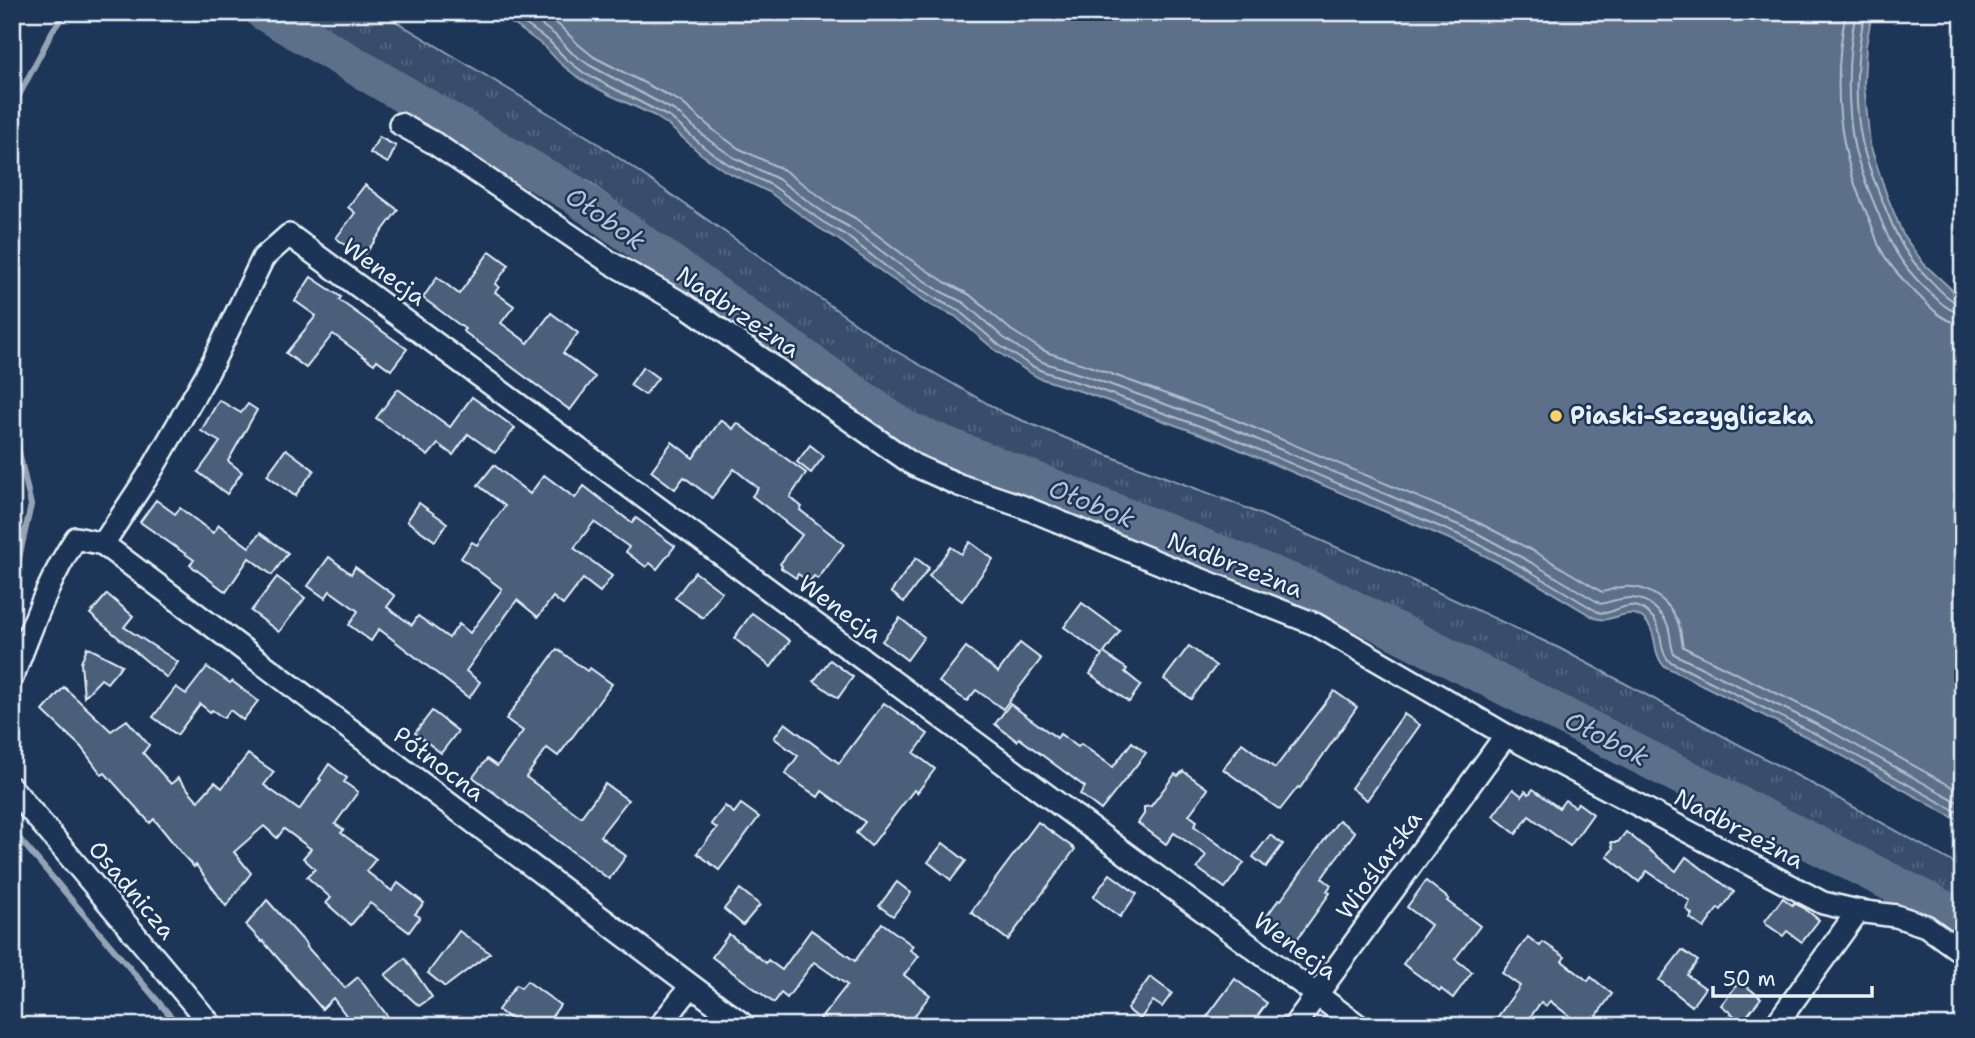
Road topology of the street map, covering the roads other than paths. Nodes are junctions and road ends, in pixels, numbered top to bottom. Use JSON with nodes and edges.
{"nodes":[{"id":1,"x":400,"y":124,"type":"dead end"},
{"id":2,"x":103,"y":544,"type":"junction"},
{"id":3,"x":12,"y":678,"type":"edge"},
{"id":4,"x":1506,"y":735,"type":"junction"},
{"id":5,"x":12,"y":788,"type":"edge"},
{"id":6,"x":1858,"y":911,"type":"junction"},
{"id":7,"x":1963,"y":953,"type":"edge"},
{"id":8,"x":691,"y":986,"type":"junction"},
{"id":9,"x":1317,"y":995,"type":"junction"},
{"id":10,"x":212,"y":1026,"type":"edge"},
{"id":11,"x":660,"y":1026,"type":"edge"},
{"id":12,"x":745,"y":1026,"type":"edge"},
{"id":13,"x":1294,"y":1026,"type":"edge"},
{"id":14,"x":1359,"y":1026,"type":"edge"},
{"id":15,"x":1774,"y":1026,"type":"edge"}],
"edges":[{"from":1,"to":4,"type":"street","name":"Nadbrzeżna"},
{"from":2,"to":3,"type":"street"},
{"from":2,"to":8,"type":"street","name":"Północna"},
{"from":2,"to":9,"type":"street","name":"Wenecja"},
{"from":4,"to":6,"type":"street","name":"Nadbrzeżna"},
{"from":4,"to":9,"type":"street","name":"Wioślarska"},
{"from":5,"to":10,"type":"street","name":"Osadnicza"},
{"from":6,"to":7,"type":"street","name":"Nadbrzeżna"},
{"from":6,"to":15,"type":"street"},
{"from":8,"to":11,"type":"street"},
{"from":8,"to":12,"type":"street","name":"Północna"},
{"from":9,"to":13,"type":"street","name":"Wioślarska"},
{"from":9,"to":14,"type":"street","name":"Wenecja"}]}
